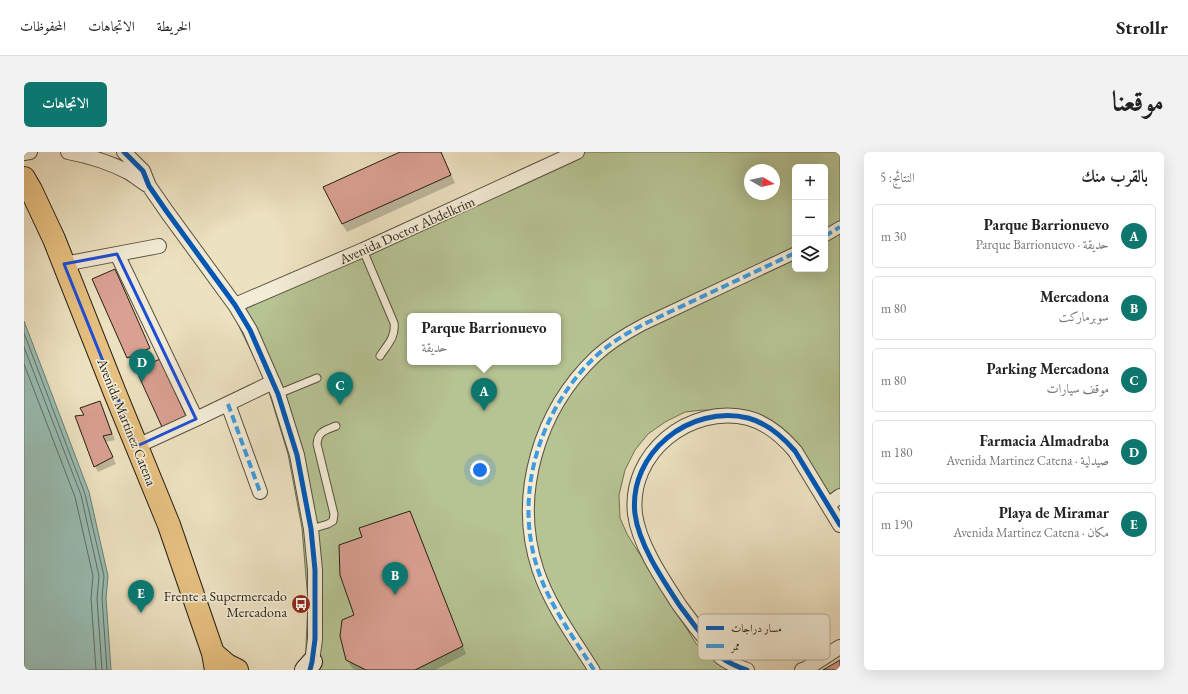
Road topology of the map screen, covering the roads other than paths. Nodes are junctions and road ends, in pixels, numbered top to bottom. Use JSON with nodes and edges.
{"nodes":[{"id":1,"x":30,"y":152,"type":"edge"},
{"id":2,"x":68,"y":152,"type":"edge"},
{"id":3,"x":124,"y":152,"type":"edge"},
{"id":4,"x":577,"y":152,"type":"edge"},
{"id":5,"x":24,"y":153,"type":"edge"},
{"id":6,"x":24,"y":178,"type":"edge"},
{"id":7,"x":149,"y":186,"type":"junction"},
{"id":8,"x":840,"y":227,"type":"edge"},
{"id":9,"x":828,"y":234,"type":"edge"},
{"id":10,"x":159,"y":246,"type":"dead end"},
{"id":11,"x":363,"y":250,"type":"junction"},
{"id":12,"x":117,"y":254,"type":"junction"},
{"id":13,"x":792,"y":254,"type":"edge"},
{"id":14,"x":64,"y":264,"type":"junction"},
{"id":15,"x":235,"y":306,"type":"junction"},
{"id":16,"x":380,"y":356,"type":"dead end"},
{"id":17,"x":317,"y":378,"type":"dead end"},
{"id":18,"x":276,"y":388,"type":"junction"},
{"id":19,"x":228,"y":404,"type":"junction"},
{"id":20,"x":196,"y":419,"type":"junction"},
{"id":21,"x":336,"y":426,"type":"dead end"},
{"id":22,"x":137,"y":446,"type":"junction"},
{"id":23,"x":260,"y":492,"type":"dead end"},
{"id":24,"x":840,"y":496,"type":"edge"},
{"id":25,"x":828,"y":505,"type":"junction"},
{"id":26,"x":840,"y":525,"type":"edge"},
{"id":27,"x":311,"y":529,"type":"junction"},
{"id":28,"x":698,"y":630,"type":"edge"},
{"id":29,"x":840,"y":647,"type":"edge"},
{"id":30,"x":830,"y":653,"type":"edge"},
{"id":31,"x":726,"y":660,"type":"edge"},
{"id":32,"x":820,"y":660,"type":"edge"},
{"id":33,"x":214,"y":661,"type":"edge"},
{"id":34,"x":310,"y":668,"type":"edge"},
{"id":35,"x":237,"y":670,"type":"edge"},
{"id":36,"x":594,"y":670,"type":"edge"},
{"id":37,"x":747,"y":670,"type":"edge"},
{"id":38,"x":802,"y":670,"type":"edge"}],
"edges":[{"from":1,"to":5,"type":"street"},
{"from":2,"to":7,"type":"street"},
{"from":3,"to":7,"type":"street"},
{"from":4,"to":11,"type":"street","name":"Avenida Doctor Abdelkrim"},
{"from":6,"to":14,"type":"highway","name":"Avenida Martinez Catena"},
{"from":7,"to":15,"type":"street"},
{"from":8,"to":9,"type":"street"},
{"from":10,"to":12,"type":"street"},
{"from":11,"to":15,"type":"street","name":"Avenida Doctor Abdelkrim"},
{"from":11,"to":16,"type":"lane"},
{"from":12,"to":14,"type":"street"},
{"from":12,"to":20,"type":"street"},
{"from":13,"to":36,"type":"street"},
{"from":14,"to":22,"type":"highway","name":"Avenida Martinez Catena"},
{"from":15,"to":18,"type":"street"},
{"from":17,"to":18,"type":"lane"},
{"from":18,"to":19,"type":"street"},
{"from":18,"to":27,"type":"street"},
{"from":19,"to":20,"type":"street"},
{"from":19,"to":23,"type":"street"},
{"from":20,"to":22,"type":"street"},
{"from":21,"to":27,"type":"lane"},
{"from":22,"to":33,"type":"highway","name":"Avenida Martinez Catena"},
{"from":24,"to":25,"type":"street"},
{"from":25,"to":26,"type":"street"},
{"from":25,"to":28,"type":"street"},
{"from":27,"to":34,"type":"street"},
{"from":29,"to":30,"type":"street"},
{"from":31,"to":37,"type":"street"},
{"from":32,"to":38,"type":"street"},
{"from":33,"to":35,"type":"highway"}]}
